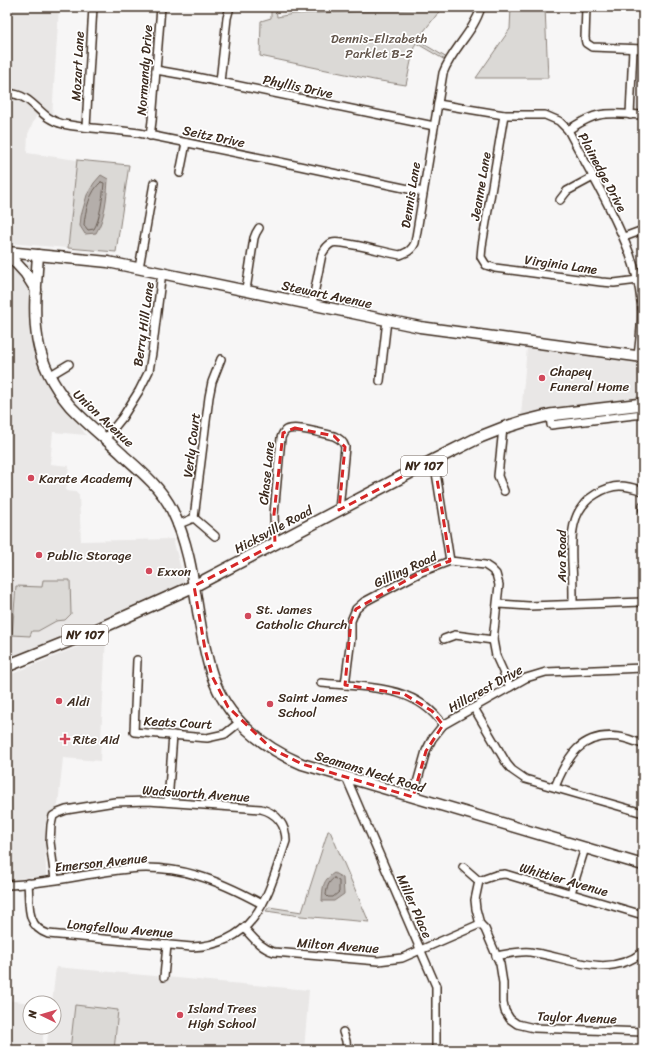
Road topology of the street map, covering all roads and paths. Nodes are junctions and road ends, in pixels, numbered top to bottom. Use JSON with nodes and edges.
{"nodes":[{"id":1,"x":93,"y":7,"type":"edge"},
{"id":2,"x":161,"y":7,"type":"edge"},
{"id":3,"x":230,"y":7,"type":"edge"},
{"id":4,"x":481,"y":7,"type":"edge"},
{"id":5,"x":586,"y":7,"type":"edge"},
{"id":6,"x":633,"y":49,"type":"junction"},
{"id":7,"x":643,"y":50,"type":"edge"},
{"id":8,"x":156,"y":70,"type":"junction"},
{"id":9,"x":220,"y":82,"type":"junction"},
{"id":10,"x":7,"y":93,"type":"edge"},
{"id":11,"x":438,"y":104,"type":"junction"},
{"id":12,"x":504,"y":115,"type":"junction"},
{"id":13,"x":630,"y":115,"type":"junction"},
{"id":14,"x":643,"y":115,"type":"edge"},
{"id":15,"x":434,"y":126,"type":"junction"},
{"id":16,"x":86,"y":127,"type":"junction"},
{"id":17,"x":568,"y":130,"type":"junction"},
{"id":18,"x":150,"y":136,"type":"junction"},
{"id":19,"x":186,"y":143,"type":"junction"},
{"id":20,"x":180,"y":173,"type":"dead end"},
{"id":21,"x":594,"y":177,"type":"junction"},
{"id":22,"x":154,"y":183,"type":"dead end"},
{"id":23,"x":423,"y":192,"type":"junction"},
{"id":24,"x":560,"y":200,"type":"dead end"},
{"id":25,"x":259,"y":228,"type":"dead end"},
{"id":26,"x":643,"y":230,"type":"edge"},
{"id":27,"x":624,"y":237,"type":"junction"},
{"id":28,"x":7,"y":252,"type":"edge"},
{"id":29,"x":38,"y":255,"type":"junction"},
{"id":30,"x":483,"y":261,"type":"joint"},
{"id":31,"x":138,"y":268,"type":"junction"},
{"id":32,"x":162,"y":272,"type":"junction"},
{"id":33,"x":638,"y":280,"type":"junction"},
{"id":34,"x":36,"y":290,"type":"junction"},
{"id":35,"x":246,"y":290,"type":"junction"},
{"id":36,"x":312,"y":304,"type":"junction"},
{"id":37,"x":387,"y":320,"type":"junction"},
{"id":38,"x":641,"y":357,"type":"edge"},
{"id":39,"x":221,"y":360,"type":"dead end"},
{"id":40,"x":70,"y":364,"type":"dead end"},
{"id":41,"x":49,"y":376,"type":"junction"},
{"id":42,"x":380,"y":380,"type":"dead end"},
{"id":43,"x":643,"y":404,"type":"edge"},
{"id":44,"x":643,"y":414,"type":"edge"},
{"id":45,"x":550,"y":415,"type":"junction"},
{"id":46,"x":503,"y":428,"type":"junction"},
{"id":47,"x":105,"y":439,"type":"junction"},
{"id":48,"x":434,"y":460,"type":"junction"},
{"id":49,"x":643,"y":491,"type":"edge"},
{"id":50,"x":504,"y":492,"type":"dead end"},
{"id":51,"x":643,"y":505,"type":"edge"},
{"id":52,"x":339,"y":510,"type":"junction"},
{"id":53,"x":643,"y":510,"type":"edge"},
{"id":54,"x":194,"y":518,"type":"junction"},
{"id":55,"x":177,"y":525,"type":"junction"},
{"id":56,"x":215,"y":536,"type":"dead end"},
{"id":57,"x":275,"y":544,"type":"junction"},
{"id":58,"x":450,"y":561,"type":"junction"},
{"id":59,"x":194,"y":586,"type":"junction"},
{"id":60,"x":643,"y":602,"type":"edge"},
{"id":61,"x":498,"y":604,"type":"junction"},
{"id":62,"x":573,"y":604,"type":"junction"},
{"id":63,"x":444,"y":639,"type":"dead end"},
{"id":64,"x":493,"y":640,"type":"junction"},
{"id":65,"x":137,"y":660,"type":"dead end"},
{"id":66,"x":7,"y":666,"type":"edge"},
{"id":67,"x":643,"y":668,"type":"edge"},
{"id":68,"x":321,"y":683,"type":"dead end"},
{"id":69,"x":345,"y":685,"type":"junction"},
{"id":70,"x":510,"y":687,"type":"junction"},
{"id":71,"x":474,"y":708,"type":"junction"},
{"id":72,"x":240,"y":722,"type":"junction"},
{"id":73,"x":442,"y":725,"type":"junction"},
{"id":74,"x":173,"y":735,"type":"junction"},
{"id":75,"x":643,"y":744,"type":"edge"},
{"id":76,"x":346,"y":777,"type":"junction"},
{"id":77,"x":555,"y":787,"type":"junction"},
{"id":78,"x":413,"y":797,"type":"junction"},
{"id":79,"x":168,"y":802,"type":"junction"},
{"id":80,"x":643,"y":814,"type":"edge"},
{"id":81,"x":585,"y":848,"type":"junction"},
{"id":82,"x":643,"y":865,"type":"edge"},
{"id":83,"x":463,"y":867,"type":"dead end"},
{"id":84,"x":55,"y":880,"type":"junction"},
{"id":85,"x":479,"y":881,"type":"junction"},
{"id":86,"x":28,"y":883,"type":"junction"},
{"id":87,"x":7,"y":885,"type":"edge"},
{"id":88,"x":571,"y":893,"type":"junction"},
{"id":89,"x":262,"y":904,"type":"junction"},
{"id":90,"x":643,"y":915,"type":"edge"},
{"id":91,"x":480,"y":924,"type":"junction"},
{"id":92,"x":245,"y":929,"type":"junction"},
{"id":93,"x":167,"y":945,"type":"junction"},
{"id":94,"x":421,"y":950,"type":"junction"},
{"id":95,"x":643,"y":952,"type":"edge"},
{"id":96,"x":496,"y":956,"type":"junction"},
{"id":97,"x":164,"y":977,"type":"dead end"},
{"id":98,"x":343,"y":1032,"type":"dead end"},
{"id":99,"x":643,"y":1032,"type":"edge"},
{"id":100,"x":347,"y":1050,"type":"edge"},
{"id":101,"x":436,"y":1050,"type":"edge"}],
"edges":[{"from":1,"to":16,"type":"street","name":"Mozart Lane"},
{"from":2,"to":8,"type":"street","name":"Normandy Drive"},
{"from":3,"to":9,"type":"street"},
{"from":4,"to":11,"type":"street","name":"Dennis Lane"},
{"from":5,"to":6,"type":"street"},
{"from":6,"to":7,"type":"street"},
{"from":6,"to":13,"type":"street"},
{"from":8,"to":9,"type":"street","name":"Phyllis Drive"},
{"from":8,"to":18,"type":"street","name":"Normandy Drive"},
{"from":9,"to":15,"type":"street","name":"Phyllis Drive"},
{"from":10,"to":16,"type":"street","name":"Seitz Drive"},
{"from":11,"to":12,"type":"street","name":"Plainedge Drive"},
{"from":11,"to":15,"type":"street","name":"Dennis Lane"},
{"from":12,"to":17,"type":"street","name":"Plainedge Drive"},
{"from":12,"to":30,"type":"street","name":"Jeanne Lane"},
{"from":13,"to":14,"type":"street"},
{"from":13,"to":17,"type":"street"},
{"from":15,"to":23,"type":"street","name":"Dennis Lane"},
{"from":16,"to":18,"type":"street","name":"Seitz Drive"},
{"from":17,"to":21,"type":"street","name":"Plainedge Drive"},
{"from":18,"to":19,"type":"street","name":"Seitz Drive"},
{"from":19,"to":20,"type":"street"},
{"from":19,"to":23,"type":"street","name":"Seitz Drive"},
{"from":21,"to":24,"type":"street"},
{"from":21,"to":27,"type":"street","name":"Plainedge Drive"},
{"from":22,"to":31,"type":"street"},
{"from":23,"to":36,"type":"street","name":"Dennis Lane"},
{"from":25,"to":35,"type":"street"},
{"from":26,"to":27,"type":"street"},
{"from":27,"to":33,"type":"street","name":"Plainedge Drive"},
{"from":28,"to":29,"type":"main road","name":"Stewart Avenue"},
{"from":28,"to":34,"type":"main road"},
{"from":29,"to":31,"type":"main road","name":"Stewart Avenue"},
{"from":29,"to":34,"type":"main road","name":"Union Avenue"},
{"from":30,"to":33,"type":"street","name":"Virginia Lane"},
{"from":31,"to":32,"type":"main road","name":"Stewart Avenue"},
{"from":32,"to":35,"type":"main road","name":"Stewart Avenue"},
{"from":32,"to":47,"type":"street","name":"Berry Hill Lane"},
{"from":33,"to":38,"type":"street","name":"Plainedge Drive"},
{"from":34,"to":41,"type":"main road","name":"Union Avenue"},
{"from":35,"to":36,"type":"main road","name":"Stewart Avenue"},
{"from":36,"to":37,"type":"main road","name":"Stewart Avenue"},
{"from":37,"to":38,"type":"main road","name":"Stewart Avenue"},
{"from":37,"to":42,"type":"street"},
{"from":39,"to":54,"type":"street","name":"Verly Court"},
{"from":40,"to":41,"type":"street"},
{"from":41,"to":47,"type":"main road","name":"Union Avenue"},
{"from":43,"to":45,"type":"main road","name":"Hicksville Road","number":"NY 107"},
{"from":44,"to":45,"type":"street"},
{"from":45,"to":46,"type":"main road","name":"Hicksville Road","number":"NY 107"},
{"from":46,"to":48,"type":"main road","name":"Hicksville Road","number":"NY 107"},
{"from":46,"to":50,"type":"street"},
{"from":47,"to":55,"type":"main road","name":"Union Avenue"},
{"from":48,"to":52,"type":"main road","name":"Hicksville Road","number":"NY 107"},
{"from":48,"to":58,"type":"street"},
{"from":49,"to":62,"type":"street","name":"Ava Road"},
{"from":51,"to":53,"type":"street"},
{"from":52,"to":57,"type":"main road","name":"Hicksville Road","number":"NY 107"},
{"from":52,"to":57,"type":"street","name":"Chase Lane"},
{"from":54,"to":55,"type":"street"},
{"from":54,"to":56,"type":"street"},
{"from":55,"to":59,"type":"main road","name":"Union Avenue"},
{"from":57,"to":59,"type":"main road","name":"Hicksville Road","number":"NY 107"},
{"from":58,"to":61,"type":"street","name":"Gilling Road"},
{"from":58,"to":69,"type":"street","name":"Gilling Road"},
{"from":59,"to":66,"type":"main road","name":"Hicksville Road","number":"NY 107"},
{"from":59,"to":72,"type":"main road","name":"Seamans Neck Road"},
{"from":60,"to":62,"type":"street"},
{"from":61,"to":62,"type":"street"},
{"from":61,"to":64,"type":"street","name":"Gilling Road"},
{"from":63,"to":64,"type":"street"},
{"from":64,"to":70,"type":"street","name":"Gilling Road"},
{"from":65,"to":74,"type":"street","name":"Keats Court"},
{"from":67,"to":70,"type":"street","name":"Hillcrest Drive"},
{"from":68,"to":69,"type":"street"},
{"from":69,"to":73,"type":"street"},
{"from":70,"to":71,"type":"street","name":"Hillcrest Drive"},
{"from":71,"to":73,"type":"street","name":"Hillcrest Drive"},
{"from":71,"to":77,"type":"street"},
{"from":72,"to":74,"type":"street","name":"Keats Court"},
{"from":72,"to":76,"type":"main road","name":"Seamans Neck Road"},
{"from":73,"to":78,"type":"street","name":"Hillcrest Drive"},
{"from":74,"to":79,"type":"street"},
{"from":75,"to":77,"type":"street"},
{"from":76,"to":78,"type":"main road","name":"Seamans Neck Road"},
{"from":76,"to":94,"type":"street","name":"Miller Place"},
{"from":77,"to":80,"type":"street"},
{"from":78,"to":81,"type":"main road","name":"Seamans Neck Road"},
{"from":79,"to":84,"type":"street","name":"Wadsworth Avenue"},
{"from":79,"to":89,"type":"street","name":"Wadsworth Avenue"},
{"from":81,"to":82,"type":"main road","name":"Seamans Neck Road"},
{"from":81,"to":88,"type":"street"},
{"from":83,"to":85,"type":"street"},
{"from":84,"to":86,"type":"street","name":"Emerson Avenue"},
{"from":84,"to":89,"type":"street","name":"Emerson Avenue"},
{"from":85,"to":88,"type":"street","name":"Whittier Avenue"},
{"from":85,"to":91,"type":"street"},
{"from":86,"to":87,"type":"street","name":"Emerson Avenue"},
{"from":86,"to":93,"type":"street","name":"Longfellow Avenue"},
{"from":88,"to":90,"type":"street","name":"Whittier Avenue"},
{"from":89,"to":92,"type":"street","name":"Wadsworth Avenue"},
{"from":91,"to":94,"type":"street","name":"Milton Avenue"},
{"from":91,"to":96,"type":"street"},
{"from":92,"to":93,"type":"street","name":"Longfellow Avenue"},
{"from":92,"to":94,"type":"street","name":"Milton Avenue"},
{"from":93,"to":97,"type":"street"},
{"from":94,"to":101,"type":"street","name":"Miller Place"},
{"from":95,"to":96,"type":"street"},
{"from":96,"to":99,"type":"street","name":"Taylor Avenue"},
{"from":98,"to":100,"type":"street"}]}
